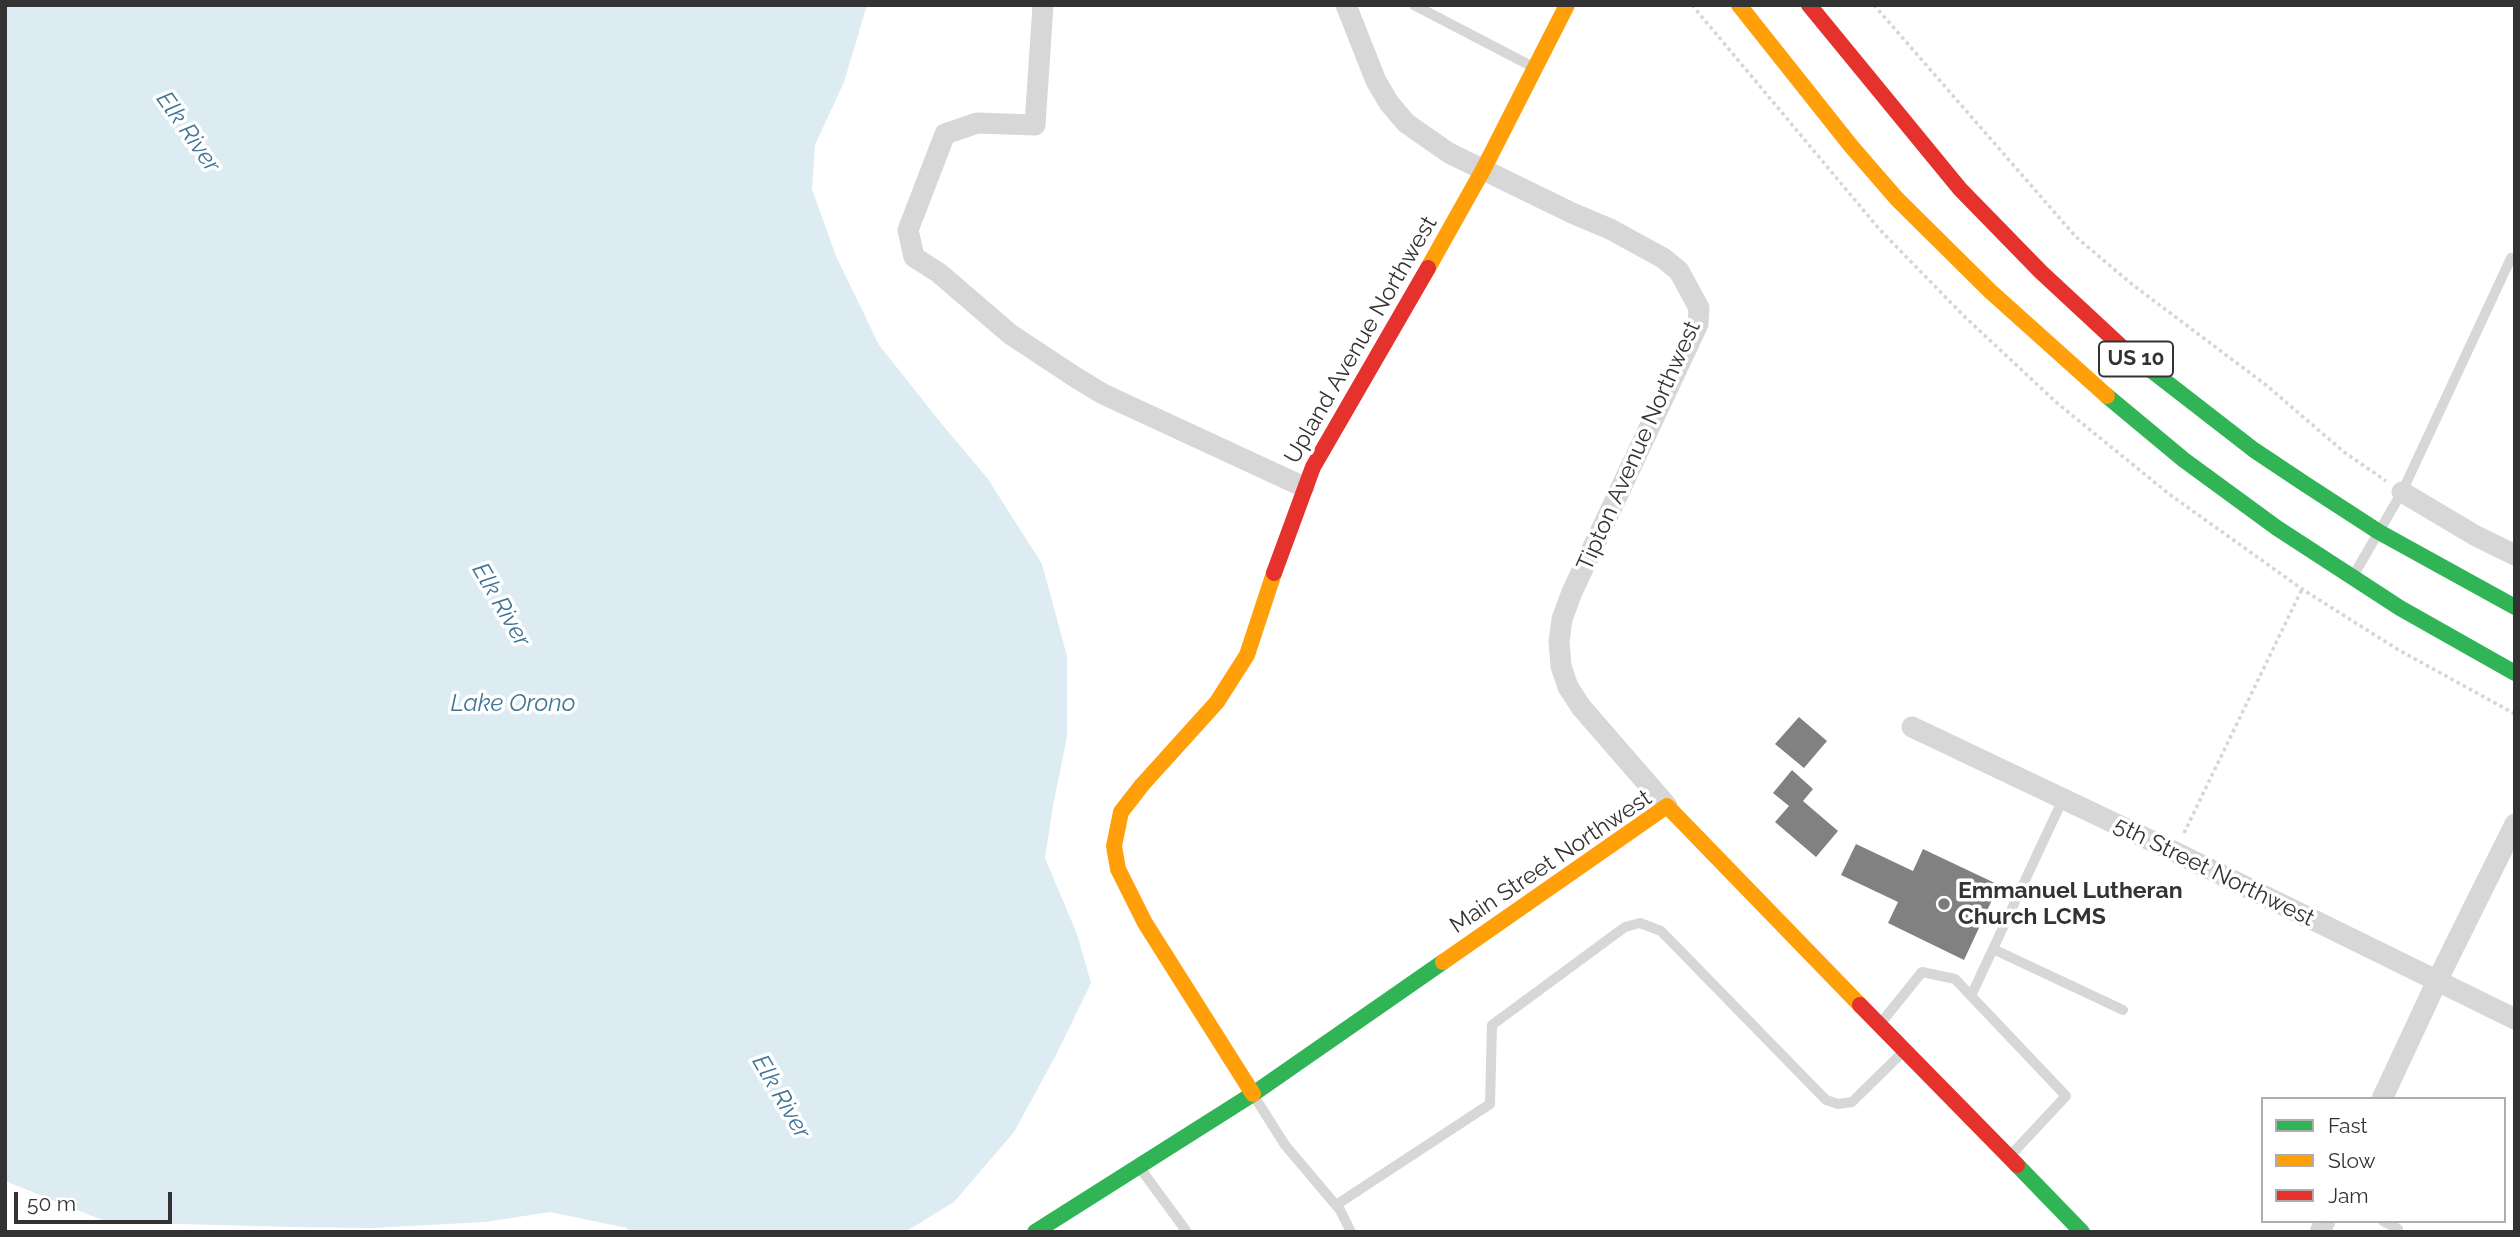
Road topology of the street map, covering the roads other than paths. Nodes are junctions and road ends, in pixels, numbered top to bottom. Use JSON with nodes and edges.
{"nodes":[{"id":1,"x":1043,"y":5,"type":"edge"},
{"id":2,"x":1346,"y":5,"type":"edge"},
{"id":3,"x":1415,"y":5,"type":"edge"},
{"id":4,"x":1567,"y":5,"type":"edge"},
{"id":5,"x":1739,"y":5,"type":"edge"},
{"id":6,"x":1809,"y":5,"type":"edge"},
{"id":7,"x":1536,"y":68,"type":"junction"},
{"id":8,"x":1483,"y":170,"type":"junction"},
{"id":9,"x":2511,"y":258,"type":"dead end"},
{"id":10,"x":1304,"y":487,"type":"junction"},
{"id":11,"x":2402,"y":492,"type":"junction"},
{"id":12,"x":2379,"y":532,"type":"junction"},
{"id":13,"x":2515,"y":555,"type":"edge"},
{"id":14,"x":2353,"y":577,"type":"junction"},
{"id":15,"x":2515,"y":607,"type":"edge"},
{"id":16,"x":2515,"y":673,"type":"edge"},
{"id":17,"x":1912,"y":726,"type":"dead end"},
{"id":18,"x":2063,"y":799,"type":"junction"},
{"id":19,"x":1667,"y":806,"type":"junction"},
{"id":20,"x":2515,"y":824,"type":"edge"},
{"id":21,"x":1993,"y":949,"type":"junction"},
{"id":22,"x":2437,"y":981,"type":"junction"},
{"id":23,"x":1972,"y":996,"type":"junction"},
{"id":24,"x":2123,"y":1010,"type":"dead end"},
{"id":25,"x":2515,"y":1019,"type":"edge"},
{"id":26,"x":1880,"y":1024,"type":"junction"},
{"id":27,"x":1906,"y":1049,"type":"junction"},
{"id":28,"x":1253,"y":1094,"type":"junction"},
{"id":29,"x":2383,"y":1097,"type":"edge"},
{"id":30,"x":2009,"y":1156,"type":"junction"},
{"id":31,"x":1139,"y":1166,"type":"junction"},
{"id":32,"x":1336,"y":1205,"type":"junction"},
{"id":33,"x":1035,"y":1232,"type":"edge"},
{"id":34,"x":1187,"y":1232,"type":"edge"},
{"id":35,"x":1351,"y":1232,"type":"edge"},
{"id":36,"x":2082,"y":1232,"type":"edge"}],
"edges":[{"from":1,"to":10,"type":"street"},
{"from":2,"to":8,"type":"street","name":"Tipton Avenue Northwest"},
{"from":3,"to":7,"type":"lane"},
{"from":4,"to":7,"type":"main road","name":"Upland Avenue Northwest"},
{"from":5,"to":14,"type":"main road","number":"US 10"},
{"from":6,"to":12,"type":"main road","number":"US 10"},
{"from":7,"to":8,"type":"main road","name":"Upland Avenue Northwest"},
{"from":8,"to":10,"type":"main road","name":"Upland Avenue Northwest"},
{"from":8,"to":19,"type":"street","name":"Tipton Avenue Northwest"},
{"from":9,"to":11,"type":"lane"},
{"from":10,"to":28,"type":"main road","name":"Upland Avenue Northwest"},
{"from":11,"to":12,"type":"lane"},
{"from":11,"to":13,"type":"street"},
{"from":12,"to":14,"type":"lane"},
{"from":12,"to":15,"type":"main road","number":"US 10"},
{"from":14,"to":16,"type":"main road","number":"US 10"},
{"from":17,"to":18,"type":"street","name":"5th Street Northwest"},
{"from":18,"to":21,"type":"lane"},
{"from":18,"to":22,"type":"street","name":"5th Street Northwest"},
{"from":19,"to":26,"type":"main road","name":"Main Street Northwest"},
{"from":19,"to":28,"type":"main road","name":"Main Street Northwest"},
{"from":20,"to":22,"type":"street"},
{"from":21,"to":23,"type":"lane"},
{"from":21,"to":24,"type":"lane"},
{"from":22,"to":25,"type":"street","name":"5th Street Northwest"},
{"from":22,"to":29,"type":"street"},
{"from":23,"to":26,"type":"lane"},
{"from":23,"to":30,"type":"lane"},
{"from":26,"to":27,"type":"main road","name":"Main Street Northwest"},
{"from":27,"to":30,"type":"main road","name":"Main Street Northwest"},
{"from":27,"to":32,"type":"lane"},
{"from":28,"to":31,"type":"main road","name":"Main Street Northwest"},
{"from":28,"to":32,"type":"lane"},
{"from":30,"to":36,"type":"main road","name":"Main Street Northwest"},
{"from":31,"to":33,"type":"main road","name":"Main Street Northwest"},
{"from":31,"to":34,"type":"lane"},
{"from":32,"to":35,"type":"lane"}]}
